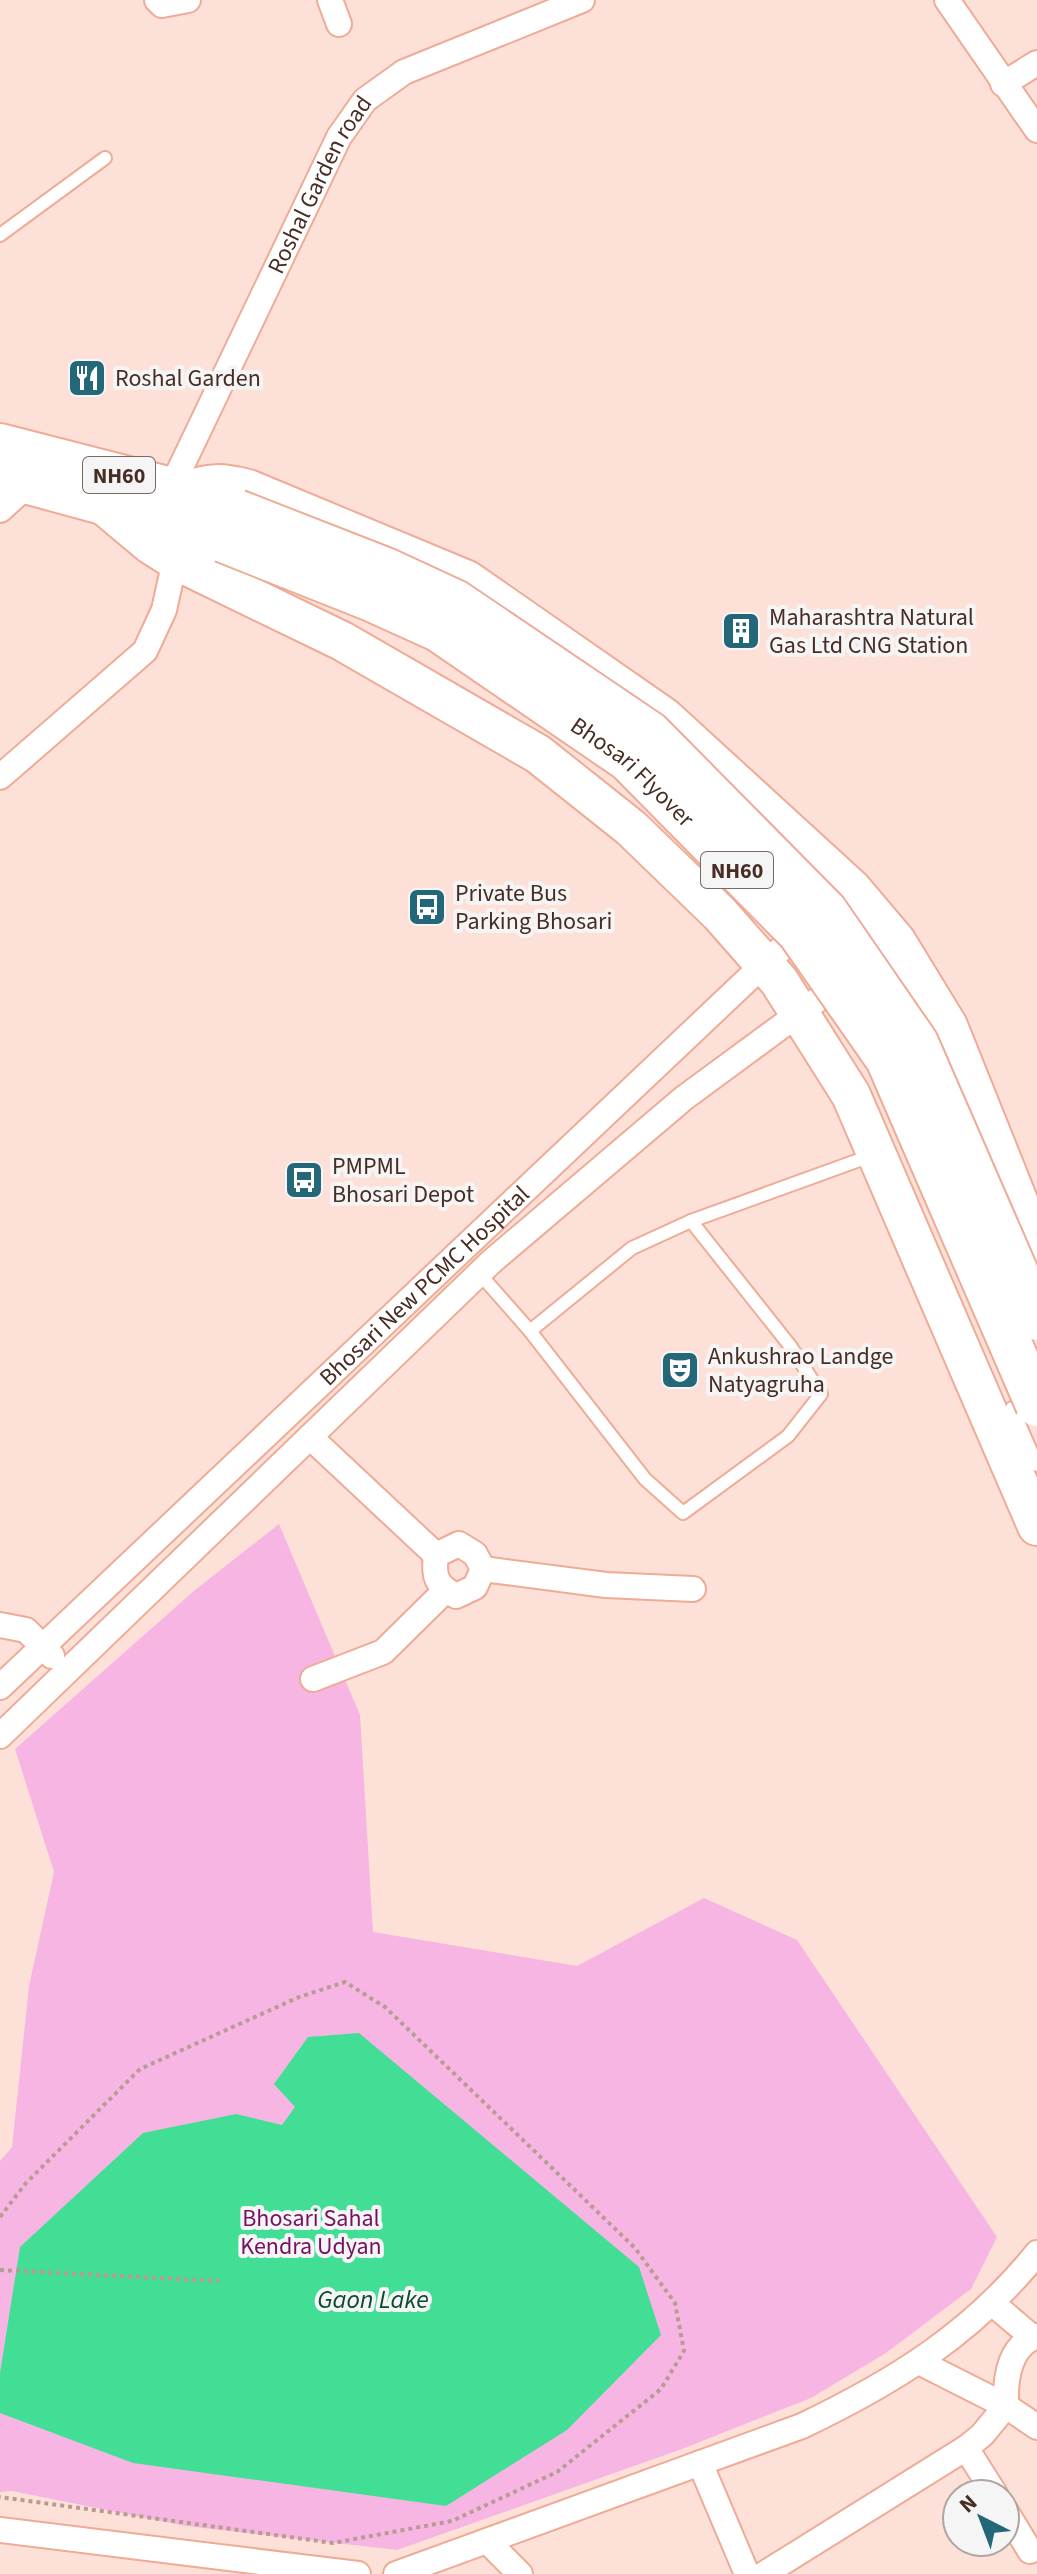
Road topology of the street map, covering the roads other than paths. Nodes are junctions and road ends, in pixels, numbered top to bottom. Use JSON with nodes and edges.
{"nodes":[{"id":1,"x":157,"y":0,"type":"edge"},
{"id":2,"x":188,"y":0,"type":"edge"},
{"id":3,"x":330,"y":0,"type":"edge"},
{"id":4,"x":582,"y":0,"type":"edge"},
{"id":5,"x":947,"y":0,"type":"edge"},
{"id":6,"x":339,"y":24,"type":"dead end"},
{"id":7,"x":1037,"y":63,"type":"edge"},
{"id":8,"x":1003,"y":84,"type":"junction"},
{"id":9,"x":1037,"y":130,"type":"edge"},
{"id":10,"x":105,"y":158,"type":"dead end"},
{"id":11,"x":0,"y":235,"type":"edge"},
{"id":12,"x":0,"y":445,"type":"edge"},
{"id":13,"x":10,"y":489,"type":"edge"},
{"id":14,"x":177,"y":490,"type":"junction"},
{"id":15,"x":101,"y":503,"type":"junction"},
{"id":16,"x":230,"y":526,"type":"junction"},
{"id":17,"x":175,"y":560,"type":"junction"},
{"id":18,"x":0,"y":777,"type":"edge"},
{"id":19,"x":852,"y":889,"type":"junction"},
{"id":20,"x":896,"y":941,"type":"junction"},
{"id":21,"x":764,"y":964,"type":"junction"},
{"id":22,"x":800,"y":1014,"type":"junction"},
{"id":23,"x":876,"y":1154,"type":"junction"},
{"id":24,"x":691,"y":1221,"type":"junction"},
{"id":25,"x":1037,"y":1248,"type":"edge"},
{"id":26,"x":479,"y":1273,"type":"junction"},
{"id":27,"x":1037,"y":1319,"type":"edge"},
{"id":28,"x":530,"y":1331,"type":"junction"},
{"id":29,"x":1019,"y":1407,"type":"edge"},
{"id":30,"x":310,"y":1437,"type":"junction"},
{"id":31,"x":1037,"y":1465,"type":"edge"},
{"id":32,"x":1037,"y":1526,"type":"edge"},
{"id":33,"x":436,"y":1555,"type":"junction"},
{"id":34,"x":483,"y":1569,"type":"junction"},
{"id":35,"x":693,"y":1589,"type":"dead end"},
{"id":36,"x":446,"y":1590,"type":"junction"},
{"id":37,"x":0,"y":1625,"type":"edge"},
{"id":38,"x":43,"y":1647,"type":"junction"},
{"id":39,"x":68,"y":1672,"type":"junction"},
{"id":40,"x":313,"y":1679,"type":"dead end"},
{"id":41,"x":0,"y":1687,"type":"edge"},
{"id":42,"x":0,"y":1736,"type":"edge"},
{"id":43,"x":1037,"y":2253,"type":"edge"},
{"id":44,"x":992,"y":2303,"type":"junction"},
{"id":45,"x":1035,"y":2337,"type":"edge"},
{"id":46,"x":919,"y":2362,"type":"junction"},
{"id":47,"x":1006,"y":2406,"type":"junction"},
{"id":48,"x":1037,"y":2427,"type":"edge"},
{"id":49,"x":966,"y":2448,"type":"junction"},
{"id":50,"x":700,"y":2463,"type":"junction"},
{"id":51,"x":985,"y":2478,"type":"edge"},
{"id":52,"x":0,"y":2530,"type":"edge"},
{"id":53,"x":1021,"y":2536,"type":"edge"},
{"id":54,"x":487,"y":2541,"type":"junction"},
{"id":55,"x":1030,"y":2551,"type":"dead end"},
{"id":56,"x":358,"y":2574,"type":"edge"},
{"id":57,"x":396,"y":2574,"type":"edge"},
{"id":58,"x":520,"y":2574,"type":"edge"},
{"id":59,"x":747,"y":2574,"type":"edge"},
{"id":60,"x":764,"y":2574,"type":"edge"}],
"edges":[{"from":1,"to":2,"type":"street"},
{"from":3,"to":6,"type":"street"},
{"from":4,"to":14,"type":"street","name":"Roshal Garden road"},
{"from":5,"to":8,"type":"street"},
{"from":7,"to":8,"type":"street"},
{"from":8,"to":9,"type":"street"},
{"from":10,"to":11,"type":"lane"},
{"from":12,"to":14,"type":"highway","number":"NH60"},
{"from":13,"to":15,"type":"highway","number":"NH60"},
{"from":14,"to":16,"type":"highway","number":"NH60"},
{"from":14,"to":19,"type":"main road"},
{"from":15,"to":16,"type":"highway","number":"NH60"},
{"from":15,"to":17,"type":"main road"},
{"from":16,"to":27,"type":"highway","name":"Bhosari Flyover","number":"NH60","bridge":true},
{"from":16,"to":29,"type":"highway","name":"Bhosari Flyover","number":"NH60","bridge":true},
{"from":17,"to":18,"type":"street"},
{"from":17,"to":21,"type":"main road"},
{"from":19,"to":20,"type":"main road"},
{"from":19,"to":21,"type":"street","name":"Bhosari New PCMC Hospital"},
{"from":20,"to":22,"type":"street","name":"Bhosari New PCMC Hospital"},
{"from":20,"to":25,"type":"main road"},
{"from":21,"to":22,"type":"main road"},
{"from":21,"to":38,"type":"street","name":"Bhosari New PCMC Hospital"},
{"from":22,"to":23,"type":"main road"},
{"from":22,"to":26,"type":"street","name":"Bhosari New PCMC Hospital"},
{"from":23,"to":24,"type":"lane"},
{"from":23,"to":29,"type":"main road"},
{"from":24,"to":28,"type":"lane"},
{"from":24,"to":28,"type":"lane"},
{"from":26,"to":28,"type":"lane"},
{"from":26,"to":30,"type":"street","name":"Bhosari New PCMC Hospital"},
{"from":29,"to":31,"type":"lane"},
{"from":29,"to":32,"type":"main road"},
{"from":30,"to":33,"type":"street"},
{"from":30,"to":39,"type":"street","name":"Bhosari New PCMC Hospital"},
{"from":33,"to":34,"type":"street"},
{"from":33,"to":36,"type":"street"},
{"from":34,"to":35,"type":"street"},
{"from":34,"to":36,"type":"street"},
{"from":36,"to":40,"type":"street"},
{"from":37,"to":38,"type":"street"},
{"from":38,"to":39,"type":"street"},
{"from":38,"to":41,"type":"street","name":"Bhosari New PCMC Hospital"},
{"from":39,"to":42,"type":"street","name":"Bhosari New PCMC Hospital"},
{"from":43,"to":44,"type":"street"},
{"from":44,"to":45,"type":"street"},
{"from":44,"to":46,"type":"street"},
{"from":45,"to":47,"type":"street"},
{"from":46,"to":47,"type":"street"},
{"from":46,"to":50,"type":"street"},
{"from":47,"to":48,"type":"street"},
{"from":47,"to":49,"type":"street"},
{"from":49,"to":51,"type":"street"},
{"from":49,"to":60,"type":"street"},
{"from":50,"to":54,"type":"street"},
{"from":50,"to":59,"type":"street"},
{"from":52,"to":56,"type":"street"},
{"from":53,"to":55,"type":"street"},
{"from":54,"to":57,"type":"street"},
{"from":54,"to":58,"type":"street"}]}
